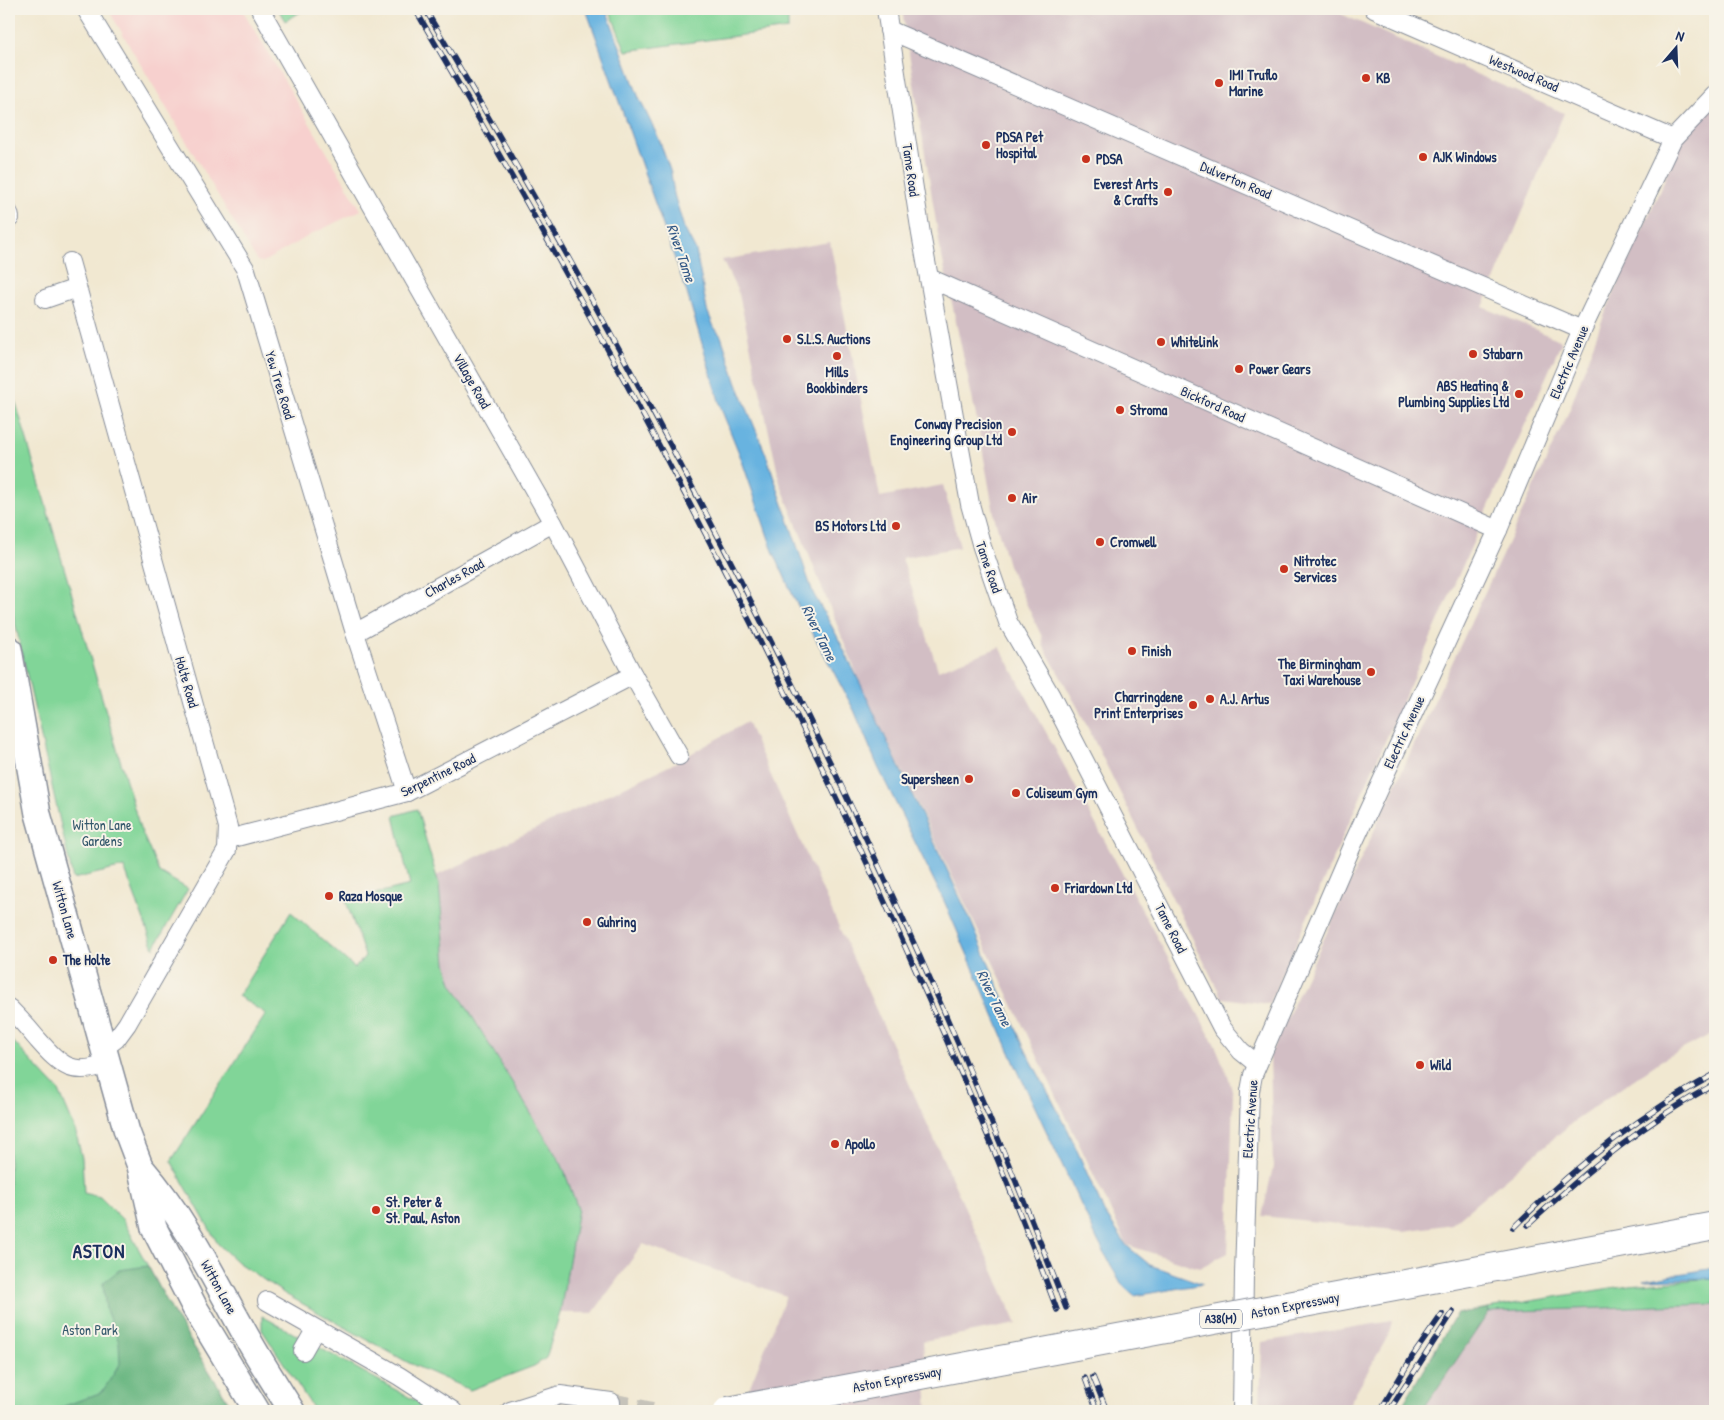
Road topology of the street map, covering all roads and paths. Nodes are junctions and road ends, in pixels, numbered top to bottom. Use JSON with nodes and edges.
{"nodes":[{"id":1,"x":86,"y":9,"type":"edge"},
{"id":2,"x":260,"y":9,"type":"edge"},
{"id":3,"x":886,"y":9,"type":"edge"},
{"id":4,"x":1374,"y":9,"type":"edge"},
{"id":5,"x":890,"y":30,"type":"junction"},
{"id":6,"x":1715,"y":95,"type":"edge"},
{"id":7,"x":1673,"y":139,"type":"junction"},
{"id":8,"x":70,"y":262,"type":"dead end"},
{"id":9,"x":929,"y":278,"type":"junction"},
{"id":10,"x":77,"y":288,"type":"junction"},
{"id":11,"x":45,"y":300,"type":"dead end"},
{"id":12,"x":1582,"y":330,"type":"junction"},
{"id":13,"x":553,"y":523,"type":"junction"},
{"id":14,"x":1498,"y":530,"type":"junction"},
{"id":15,"x":355,"y":633,"type":"junction"},
{"id":16,"x":9,"y":649,"type":"edge"},
{"id":17,"x":633,"y":675,"type":"junction"},
{"id":18,"x":679,"y":756,"type":"dead end"},
{"id":19,"x":407,"y":792,"type":"junction"},
{"id":20,"x":229,"y":839,"type":"junction"},
{"id":21,"x":9,"y":1008,"type":"edge"},
{"id":22,"x":107,"y":1055,"type":"junction"},
{"id":23,"x":1257,"y":1064,"type":"junction"},
{"id":24,"x":140,"y":1166,"type":"junction"},
{"id":25,"x":1715,"y":1226,"type":"edge"},
{"id":26,"x":267,"y":1301,"type":"dead end"},
{"id":27,"x":315,"y":1330,"type":"junction"},
{"id":28,"x":303,"y":1351,"type":"dead end"},
{"id":29,"x":611,"y":1402,"type":"tunnel mouth"},
{"id":30,"x":258,"y":1411,"type":"edge"},
{"id":31,"x":292,"y":1411,"type":"edge"},
{"id":32,"x":454,"y":1411,"type":"edge"},
{"id":33,"x":510,"y":1411,"type":"edge"},
{"id":34,"x":728,"y":1411,"type":"edge"},
{"id":35,"x":1242,"y":1411,"type":"edge"}],
"edges":[{"from":1,"to":15,"type":"street","name":"Yew Tree Road"},
{"from":2,"to":13,"type":"street","name":"Village Road"},
{"from":3,"to":5,"type":"street","name":"Tame Road"},
{"from":4,"to":7,"type":"street","name":"Westwood Road"},
{"from":5,"to":9,"type":"street","name":"Tame Road"},
{"from":5,"to":12,"type":"street","name":"Dulverton Road"},
{"from":6,"to":7,"type":"street","name":"Electric Avenue"},
{"from":7,"to":12,"type":"street","name":"Electric Avenue"},
{"from":8,"to":10,"type":"street","name":"Holte Road"},
{"from":9,"to":14,"type":"street","name":"Bickford Road"},
{"from":9,"to":23,"type":"street","name":"Tame Road"},
{"from":10,"to":11,"type":"street"},
{"from":10,"to":20,"type":"street","name":"Holte Road"},
{"from":12,"to":14,"type":"street","name":"Electric Avenue"},
{"from":13,"to":15,"type":"street","name":"Charles Road"},
{"from":13,"to":17,"type":"street","name":"Village Road"},
{"from":14,"to":23,"type":"street","name":"Electric Avenue"},
{"from":15,"to":19,"type":"street","name":"Yew Tree Road"},
{"from":16,"to":22,"type":"main road","name":"Witton Lane"},
{"from":17,"to":18,"type":"street","name":"Village Road"},
{"from":17,"to":19,"type":"street","name":"Serpentine Road"},
{"from":19,"to":20,"type":"street","name":"Serpentine Road"},
{"from":20,"to":22,"type":"street","name":"Holte Road"},
{"from":21,"to":22,"type":"street"},
{"from":22,"to":24,"type":"main road","name":"Witton Lane"},
{"from":23,"to":35,"type":"street","name":"Electric Avenue"},
{"from":24,"to":30,"type":"main road","name":"Witton Lane"},
{"from":24,"to":31,"type":"main road","name":"Witton Lane"},
{"from":25,"to":34,"type":"highway","name":"Aston Expressway","number":"A38(M)","bridge":true},
{"from":26,"to":27,"type":"street"},
{"from":27,"to":28,"type":"street"},
{"from":27,"to":32,"type":"street"},
{"from":29,"to":33,"type":"street"}]}
